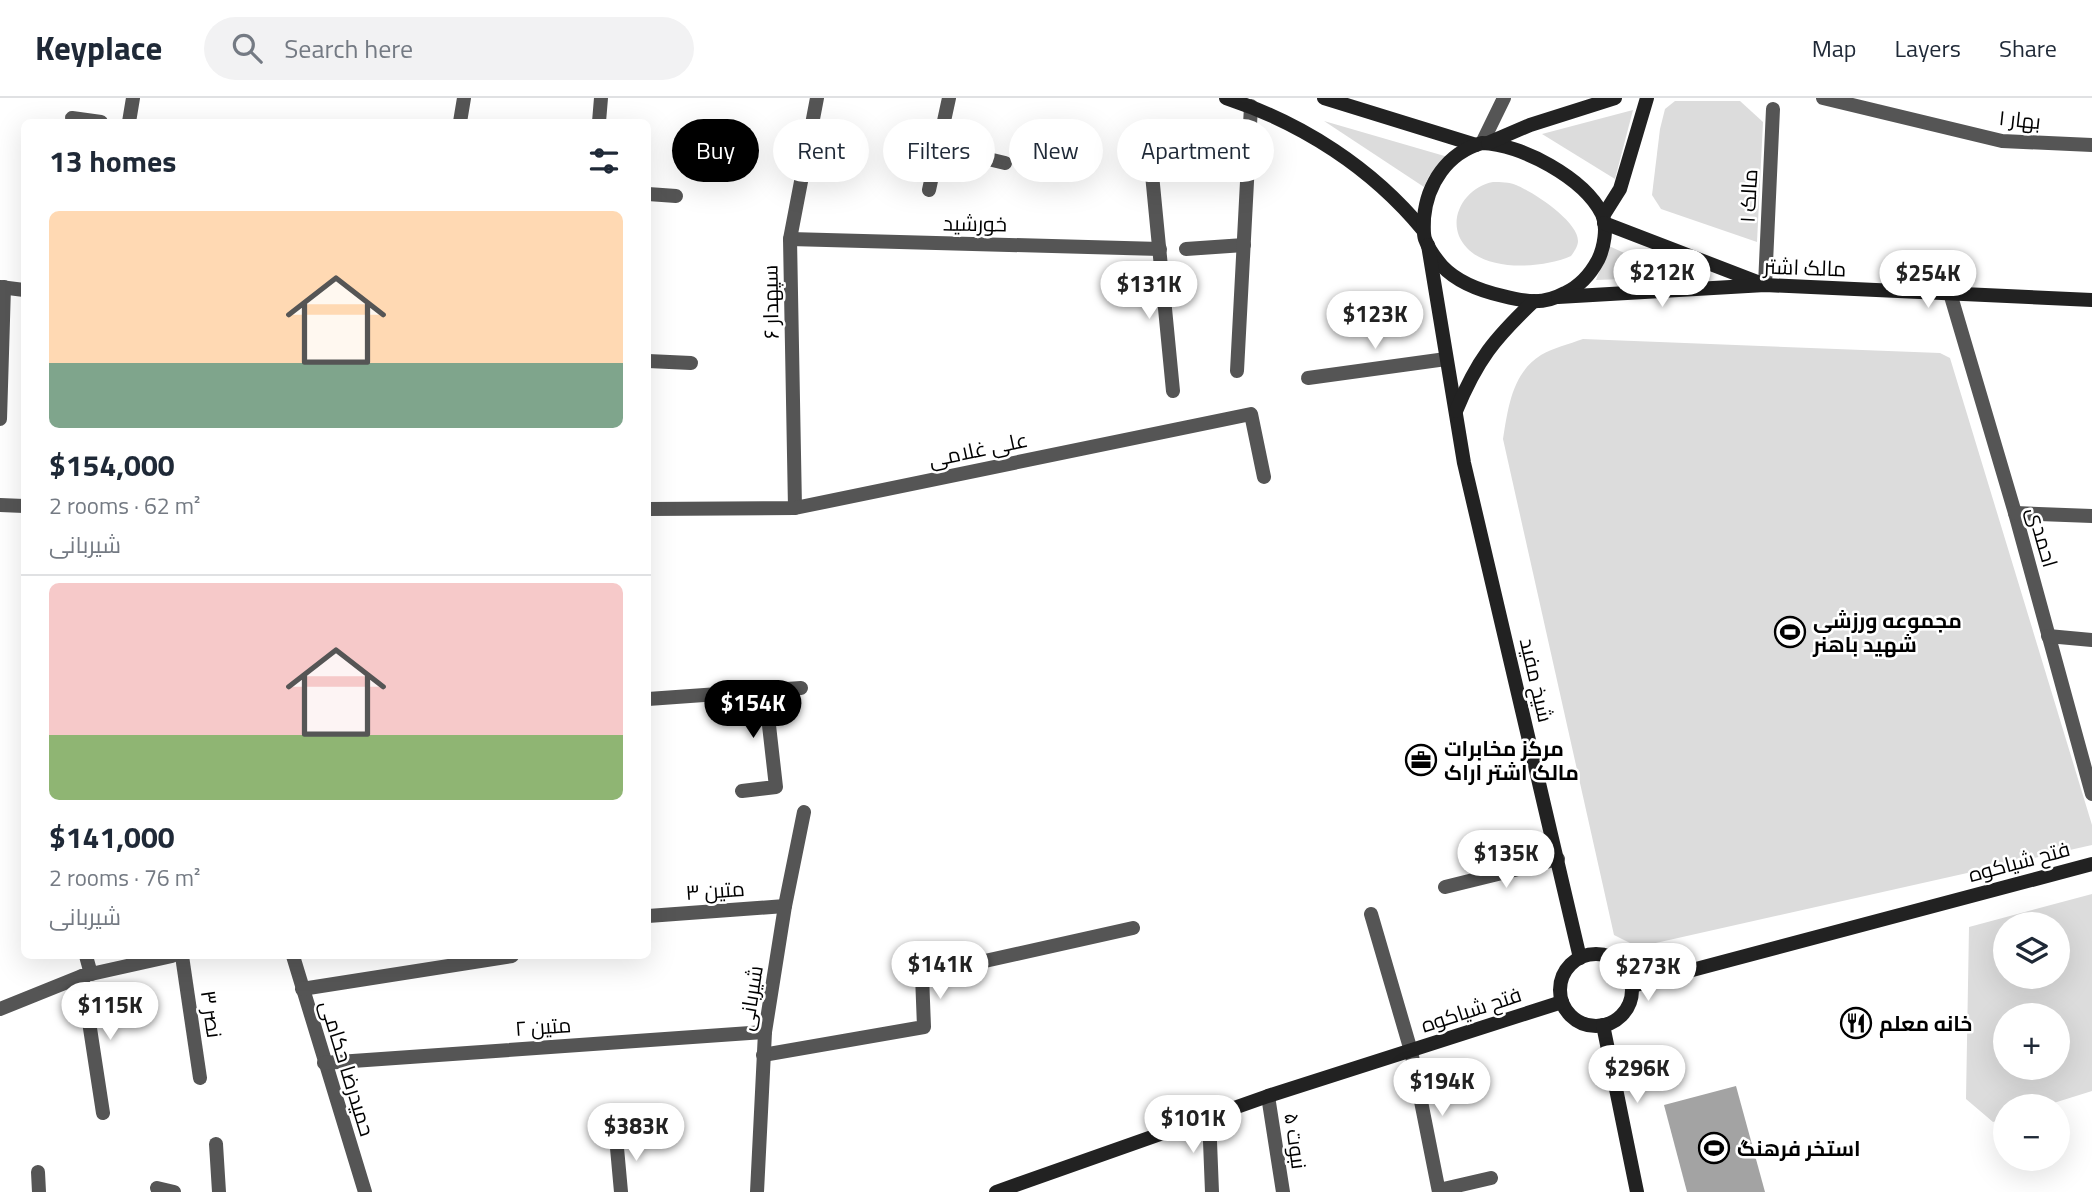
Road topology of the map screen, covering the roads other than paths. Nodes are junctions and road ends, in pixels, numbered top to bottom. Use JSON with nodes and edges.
{"nodes":[{"id":1,"x":133,"y":98,"type":"edge"},
{"id":2,"x":464,"y":98,"type":"edge"},
{"id":3,"x":601,"y":98,"type":"edge"},
{"id":4,"x":817,"y":98,"type":"edge"},
{"id":5,"x":949,"y":98,"type":"edge"},
{"id":6,"x":1226,"y":98,"type":"edge"},
{"id":7,"x":1324,"y":98,"type":"edge"},
{"id":8,"x":1504,"y":98,"type":"edge"},
{"id":9,"x":1615,"y":98,"type":"edge"},
{"id":10,"x":1647,"y":98,"type":"edge"},
{"id":11,"x":1823,"y":98,"type":"edge"},
{"id":12,"x":1251,"y":106,"type":"junction"},
{"id":13,"x":1773,"y":109,"type":"dead end"},
{"id":14,"x":72,"y":118,"type":"dead end"},
{"id":15,"x":79,"y":119,"type":"edge"},
{"id":16,"x":130,"y":119,"type":"edge"},
{"id":17,"x":460,"y":119,"type":"edge"},
{"id":18,"x":599,"y":119,"type":"edge"},
{"id":19,"x":944,"y":119,"type":"edge"},
{"id":20,"x":1482,"y":144,"type":"junction"},
{"id":21,"x":2092,"y":145,"type":"edge"},
{"id":22,"x":995,"y":161,"type":"edge"},
{"id":23,"x":1005,"y":163,"type":"dead end"},
{"id":24,"x":931,"y":182,"type":"edge"},
{"id":25,"x":1153,"y":182,"type":"edge"},
{"id":26,"x":929,"y":190,"type":"dead end"},
{"id":27,"x":651,"y":194,"type":"edge"},
{"id":28,"x":676,"y":196,"type":"dead end"},
{"id":29,"x":1604,"y":219,"type":"junction"},
{"id":30,"x":1423,"y":229,"type":"junction"},
{"id":31,"x":790,"y":239,"type":"junction"},
{"id":32,"x":1244,"y":244,"type":"junction"},
{"id":33,"x":1428,"y":245,"type":"junction"},
{"id":34,"x":1160,"y":249,"type":"junction"},
{"id":35,"x":1186,"y":249,"type":"dead end"},
{"id":36,"x":1765,"y":285,"type":"junction"},
{"id":37,"x":2,"y":287,"type":"edge"},
{"id":38,"x":21,"y":290,"type":"edge"},
{"id":39,"x":1950,"y":293,"type":"junction"},
{"id":40,"x":1558,"y":297,"type":"junction"},
{"id":41,"x":2092,"y":300,"type":"edge"},
{"id":42,"x":1534,"y":301,"type":"junction"},
{"id":43,"x":1446,"y":359,"type":"junction"},
{"id":44,"x":651,"y":361,"type":"edge"},
{"id":45,"x":691,"y":363,"type":"dead end"},
{"id":46,"x":1237,"y":371,"type":"dead end"},
{"id":47,"x":1308,"y":378,"type":"dead end"},
{"id":48,"x":1173,"y":391,"type":"dead end"},
{"id":49,"x":1456,"y":411,"type":"junction"},
{"id":50,"x":0,"y":419,"type":"edge"},
{"id":51,"x":1264,"y":477,"type":"dead end"},
{"id":52,"x":0,"y":505,"type":"edge"},
{"id":53,"x":21,"y":506,"type":"edge"},
{"id":54,"x":651,"y":509,"type":"edge"},
{"id":55,"x":795,"y":509,"type":"junction"},
{"id":56,"x":2014,"y":513,"type":"junction"},
{"id":57,"x":2092,"y":516,"type":"edge"},
{"id":58,"x":2049,"y":636,"type":"junction"},
{"id":59,"x":2092,"y":640,"type":"edge"},
{"id":60,"x":801,"y":688,"type":"dead end"},
{"id":61,"x":765,"y":690,"type":"junction"},
{"id":62,"x":651,"y":699,"type":"edge"},
{"id":63,"x":742,"y":791,"type":"dead end"},
{"id":64,"x":2092,"y":794,"type":"edge"},
{"id":65,"x":804,"y":812,"type":"dead end"},
{"id":66,"x":1558,"y":859,"type":"junction"},
{"id":67,"x":2092,"y":864,"type":"edge"},
{"id":68,"x":1445,"y":887,"type":"dead end"},
{"id":69,"x":785,"y":906,"type":"junction"},
{"id":70,"x":1371,"y":914,"type":"dead end"},
{"id":71,"x":651,"y":916,"type":"edge"},
{"id":72,"x":1133,"y":928,"type":"dead end"},
{"id":73,"x":1580,"y":958,"type":"junction"},
{"id":74,"x":86,"y":959,"type":"edge"},
{"id":75,"x":182,"y":959,"type":"edge"},
{"id":76,"x":294,"y":959,"type":"edge"},
{"id":77,"x":493,"y":959,"type":"edge"},
{"id":78,"x":134,"y":960,"type":"edge"},
{"id":79,"x":86,"y":975,"type":"junction"},
{"id":80,"x":1632,"y":986,"type":"junction"},
{"id":81,"x":302,"y":989,"type":"junction"},
{"id":82,"x":1562,"y":1002,"type":"junction"},
{"id":83,"x":0,"y":1009,"type":"edge"},
{"id":84,"x":1603,"y":1026,"type":"junction"},
{"id":85,"x":765,"y":1032,"type":"junction"},
{"id":86,"x":1411,"y":1051,"type":"junction"},
{"id":87,"x":763,"y":1055,"type":"junction"},
{"id":88,"x":324,"y":1063,"type":"junction"},
{"id":89,"x":200,"y":1078,"type":"dead end"},
{"id":90,"x":1268,"y":1096,"type":"junction"},
{"id":91,"x":103,"y":1114,"type":"dead end"},
{"id":92,"x":1209,"y":1116,"type":"junction"},
{"id":93,"x":616,"y":1137,"type":"dead end"},
{"id":94,"x":216,"y":1144,"type":"dead end"},
{"id":95,"x":38,"y":1172,"type":"dead end"},
{"id":96,"x":1491,"y":1178,"type":"dead end"},
{"id":97,"x":1025,"y":1187,"type":"edge"},
{"id":98,"x":157,"y":1188,"type":"dead end"},
{"id":99,"x":1439,"y":1191,"type":"edge"},
{"id":100,"x":39,"y":1192,"type":"edge"},
{"id":101,"x":174,"y":1192,"type":"edge"},
{"id":102,"x":219,"y":1192,"type":"edge"},
{"id":103,"x":365,"y":1192,"type":"edge"},
{"id":104,"x":621,"y":1192,"type":"edge"},
{"id":105,"x":757,"y":1192,"type":"edge"},
{"id":106,"x":996,"y":1192,"type":"edge"},
{"id":107,"x":1212,"y":1192,"type":"edge"},
{"id":108,"x":1283,"y":1192,"type":"edge"},
{"id":109,"x":1637,"y":1192,"type":"edge"}],
"edges":[{"from":1,"to":16,"type":"street"},
{"from":2,"to":17,"type":"street"},
{"from":3,"to":18,"type":"street"},
{"from":4,"to":31,"type":"street","name":"سپهدار ۶"},
{"from":5,"to":19,"type":"street"},
{"from":6,"to":12,"type":"street"},
{"from":7,"to":20,"type":"street"},
{"from":8,"to":20,"type":"street"},
{"from":9,"to":20,"type":"street"},
{"from":10,"to":29,"type":"street"},
{"from":11,"to":21,"type":"street","name":"بهار ۱"},
{"from":12,"to":30,"type":"street"},
{"from":12,"to":32,"type":"street"},
{"from":13,"to":36,"type":"street","name":"مالک ۱"},
{"from":14,"to":15,"type":"street"},
{"from":20,"to":29,"type":"street"},
{"from":20,"to":30,"type":"street"},
{"from":22,"to":23,"type":"street"},
{"from":24,"to":26,"type":"street"},
{"from":25,"to":34,"type":"street"},
{"from":27,"to":28,"type":"street"},
{"from":29,"to":36,"type":"street"},
{"from":29,"to":40,"type":"street"},
{"from":30,"to":33,"type":"street"},
{"from":31,"to":34,"type":"street","name":"خورشید"},
{"from":31,"to":55,"type":"street","name":"سپهدار ۶"},
{"from":32,"to":35,"type":"street"},
{"from":32,"to":46,"type":"street"},
{"from":33,"to":42,"type":"street"},
{"from":33,"to":43,"type":"street","name":"شیخ مفید"},
{"from":34,"to":48,"type":"street"},
{"from":36,"to":39,"type":"street","name":"مالک اشتر"},
{"from":36,"to":40,"type":"street","name":"مالک اشتر"},
{"from":37,"to":38,"type":"street"},
{"from":37,"to":50,"type":"street"},
{"from":39,"to":41,"type":"street","name":"مالک اشتر"},
{"from":39,"to":56,"type":"street","name":"احمدی"},
{"from":40,"to":42,"type":"street"},
{"from":42,"to":49,"type":"street"},
{"from":43,"to":47,"type":"street"},
{"from":43,"to":49,"type":"street","name":"شیخ مفید"},
{"from":44,"to":45,"type":"street"},
{"from":49,"to":66,"type":"street","name":"شیخ مفید"},
{"from":51,"to":55,"type":"street","name":"علی غلامی"},
{"from":52,"to":53,"type":"street"},
{"from":54,"to":55,"type":"street","name":"علی غلامی"},
{"from":56,"to":57,"type":"street"},
{"from":56,"to":58,"type":"street","name":"احمدی"},
{"from":58,"to":59,"type":"street"},
{"from":58,"to":64,"type":"street","name":"احمدی"},
{"from":60,"to":61,"type":"street"},
{"from":61,"to":62,"type":"street"},
{"from":61,"to":63,"type":"street"},
{"from":65,"to":69,"type":"street","name":"شیربانی"},
{"from":66,"to":68,"type":"street"},
{"from":66,"to":73,"type":"street","name":"شیخ مفید"},
{"from":67,"to":80,"type":"street","name":"فتح شیاکوه"},
{"from":69,"to":71,"type":"street","name":"متین ۳"},
{"from":69,"to":85,"type":"street","name":"شیربانی"},
{"from":70,"to":86,"type":"street"},
{"from":72,"to":87,"type":"street"},
{"from":73,"to":80,"type":"street"},
{"from":73,"to":82,"type":"street"},
{"from":74,"to":79,"type":"street"},
{"from":75,"to":89,"type":"street","name":"نصر ۳"},
{"from":76,"to":81,"type":"street","name":"حمیدرضا حکامی"},
{"from":77,"to":81,"type":"street"},
{"from":78,"to":79,"type":"street"},
{"from":79,"to":83,"type":"street"},
{"from":79,"to":91,"type":"street"},
{"from":80,"to":84,"type":"street"},
{"from":81,"to":88,"type":"street","name":"حمیدرضا حکامی"},
{"from":82,"to":84,"type":"street"},
{"from":82,"to":86,"type":"street","name":"فتح شیاکوه"},
{"from":84,"to":109,"type":"street"},
{"from":85,"to":87,"type":"street","name":"شیربانی"},
{"from":85,"to":88,"type":"street","name":"متین ۲"},
{"from":86,"to":90,"type":"street","name":"فتح شیاکوه"},
{"from":86,"to":99,"type":"street"},
{"from":87,"to":105,"type":"street","name":"شیربانی"},
{"from":88,"to":103,"type":"street","name":"حمیدرضا حکامی"},
{"from":90,"to":92,"type":"street","name":"فتح شیاکوه"},
{"from":90,"to":108,"type":"street","name":"نبوت ۵"},
{"from":92,"to":97,"type":"street","name":"فتح شیاکوه"},
{"from":92,"to":107,"type":"street"},
{"from":93,"to":104,"type":"street"},
{"from":94,"to":102,"type":"street"},
{"from":95,"to":100,"type":"street"},
{"from":96,"to":99,"type":"street"},
{"from":97,"to":106,"type":"street","name":"فتح شیاکوه"},
{"from":98,"to":101,"type":"street"}]}
